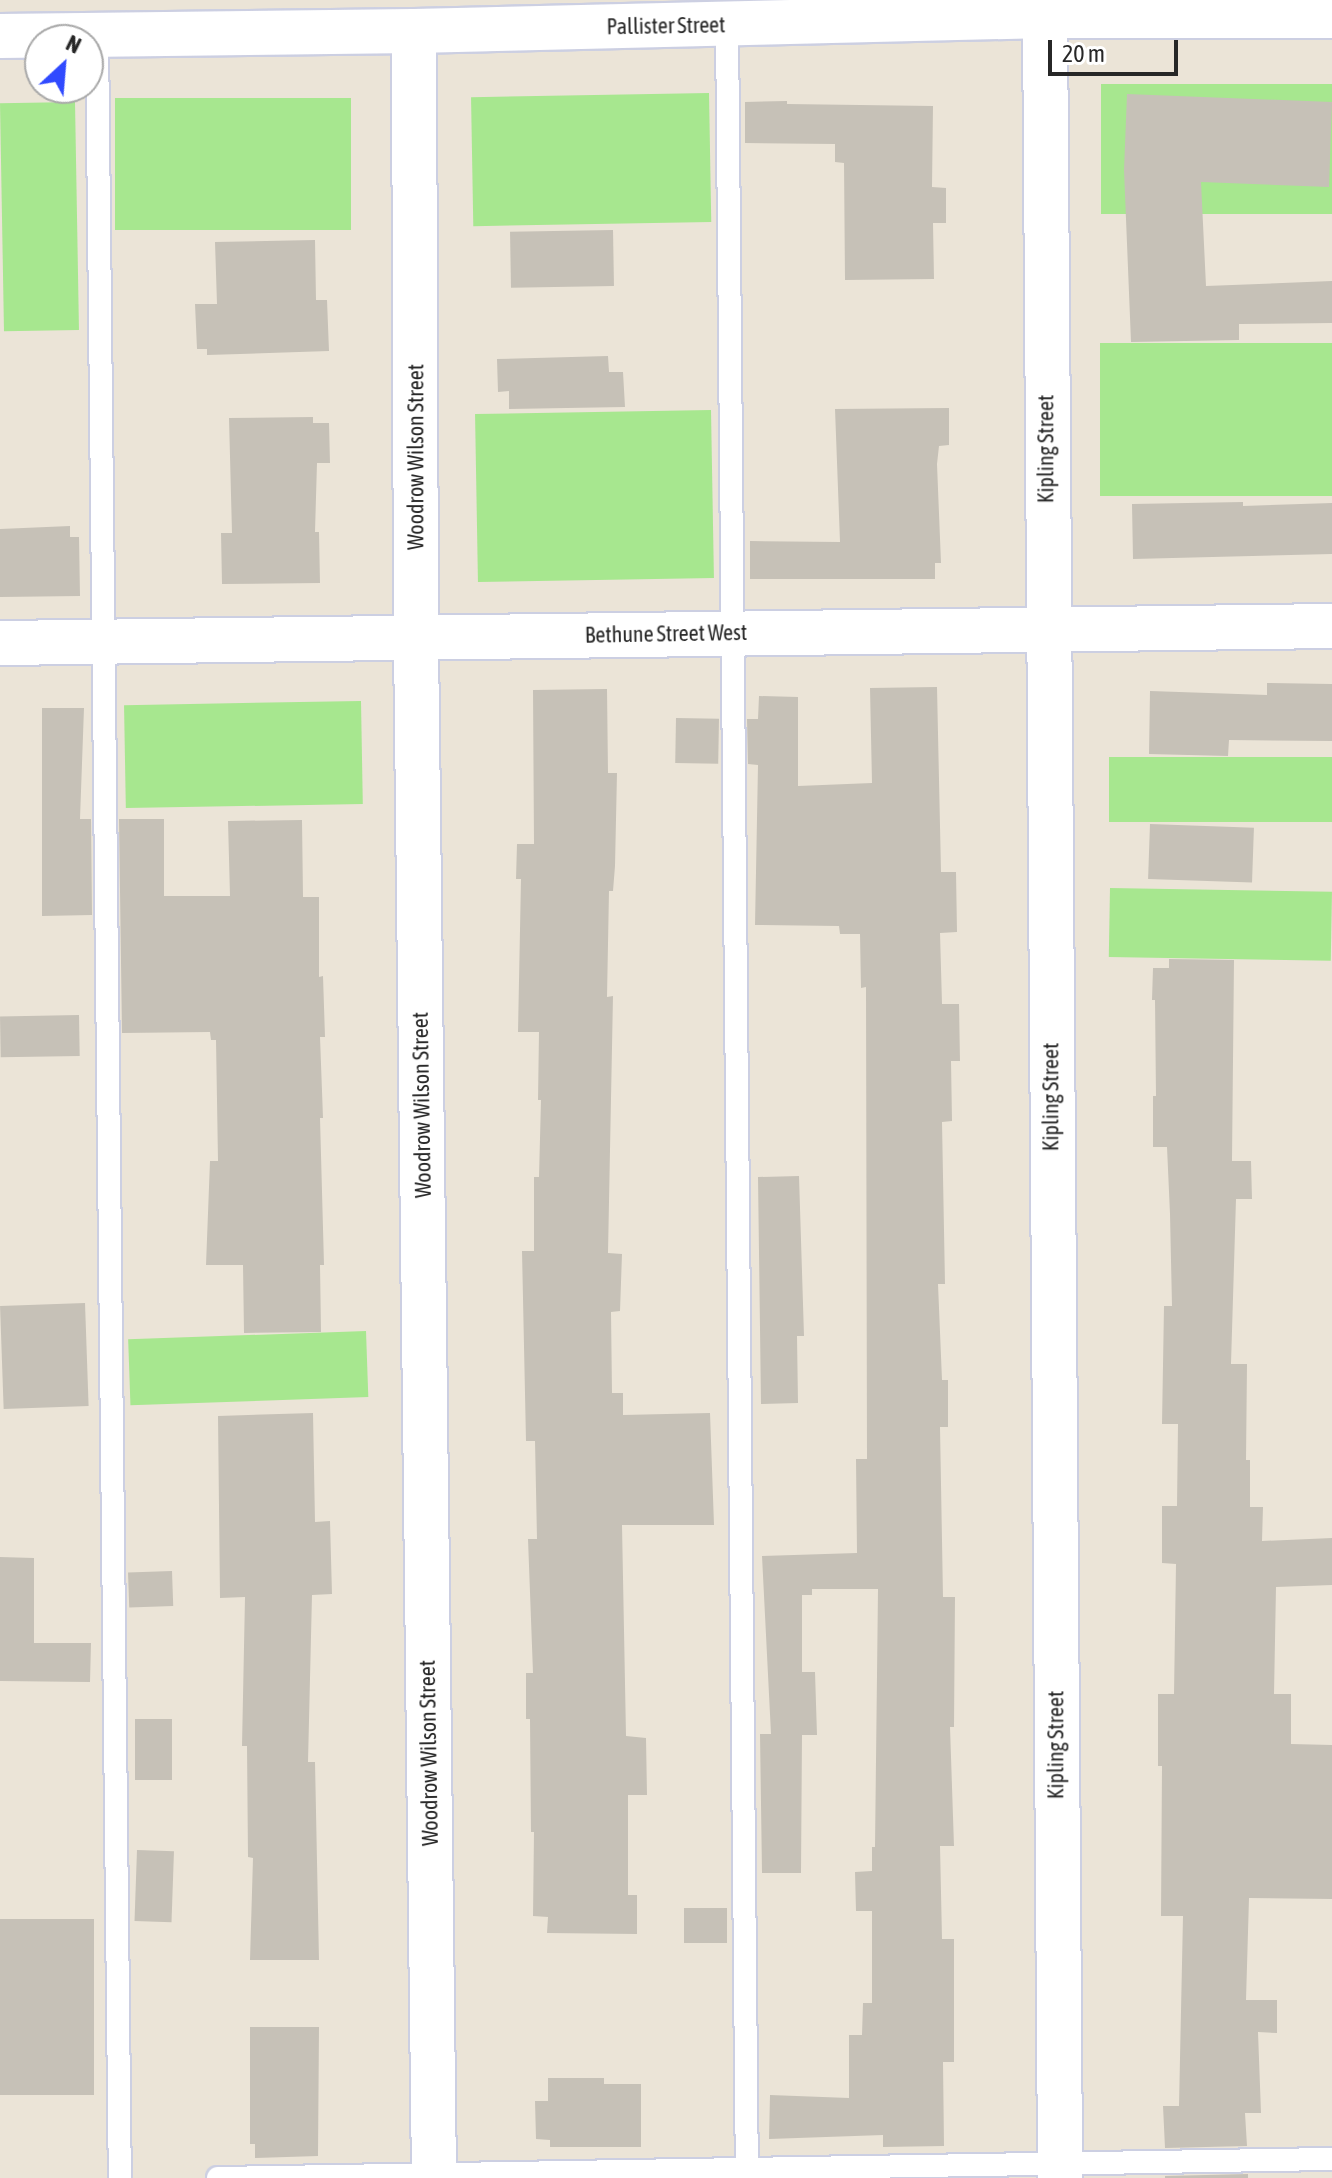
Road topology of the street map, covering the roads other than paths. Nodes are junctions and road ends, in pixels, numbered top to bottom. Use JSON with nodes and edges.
{"nodes":[{"id":1,"x":1045,"y":16,"type":"junction"},
{"id":2,"x":1332,"y":16,"type":"edge"},
{"id":3,"x":727,"y":24,"type":"junction"},
{"id":4,"x":414,"y":31,"type":"junction"},
{"id":5,"x":104,"y":34,"type":"edge"},
{"id":6,"x":0,"y":36,"type":"edge"},
{"id":7,"x":24,"y":36,"type":"edge"},
{"id":8,"x":98,"y":104,"type":"edge"},
{"id":9,"x":1332,"y":626,"type":"edge"},
{"id":10,"x":1047,"y":628,"type":"junction"},
{"id":11,"x":732,"y":632,"type":"junction"},
{"id":12,"x":416,"y":640,"type":"junction"},
{"id":13,"x":104,"y":642,"type":"junction"},
{"id":14,"x":0,"y":643,"type":"edge"},
{"id":15,"x":1332,"y":2159,"type":"edge"},
{"id":16,"x":747,"y":2169,"type":"junction"},
{"id":17,"x":1060,"y":2171,"type":"edge"},
{"id":18,"x":434,"y":2177,"type":"edge"},
{"id":19,"x":120,"y":2178,"type":"edge"},
{"id":20,"x":218,"y":2178,"type":"edge"}],
"edges":[{"from":1,"to":2,"type":"street","name":"Pallister Street"},
{"from":1,"to":3,"type":"street","name":"Pallister Street"},
{"from":1,"to":10,"type":"street","name":"Kipling Street"},
{"from":3,"to":4,"type":"street","name":"Pallister Street"},
{"from":3,"to":11,"type":"lane"},
{"from":4,"to":5,"type":"street","name":"Pallister Street"},
{"from":4,"to":12,"type":"street","name":"Woodrow Wilson Street"},
{"from":6,"to":7,"type":"street","name":"Pallister Street"},
{"from":8,"to":13,"type":"lane"},
{"from":9,"to":10,"type":"street","name":"Bethune Street West"},
{"from":10,"to":11,"type":"street","name":"Bethune Street West"},
{"from":10,"to":17,"type":"street","name":"Kipling Street"},
{"from":11,"to":12,"type":"street","name":"Bethune Street West"},
{"from":11,"to":16,"type":"lane"},
{"from":12,"to":13,"type":"street","name":"Bethune Street West"},
{"from":12,"to":18,"type":"street","name":"Woodrow Wilson Street"},
{"from":13,"to":14,"type":"street","name":"Bethune Street West"},
{"from":13,"to":19,"type":"lane"},
{"from":15,"to":17,"type":"lane"},
{"from":16,"to":17,"type":"lane"},
{"from":16,"to":18,"type":"lane"},
{"from":18,"to":20,"type":"lane"}]}
